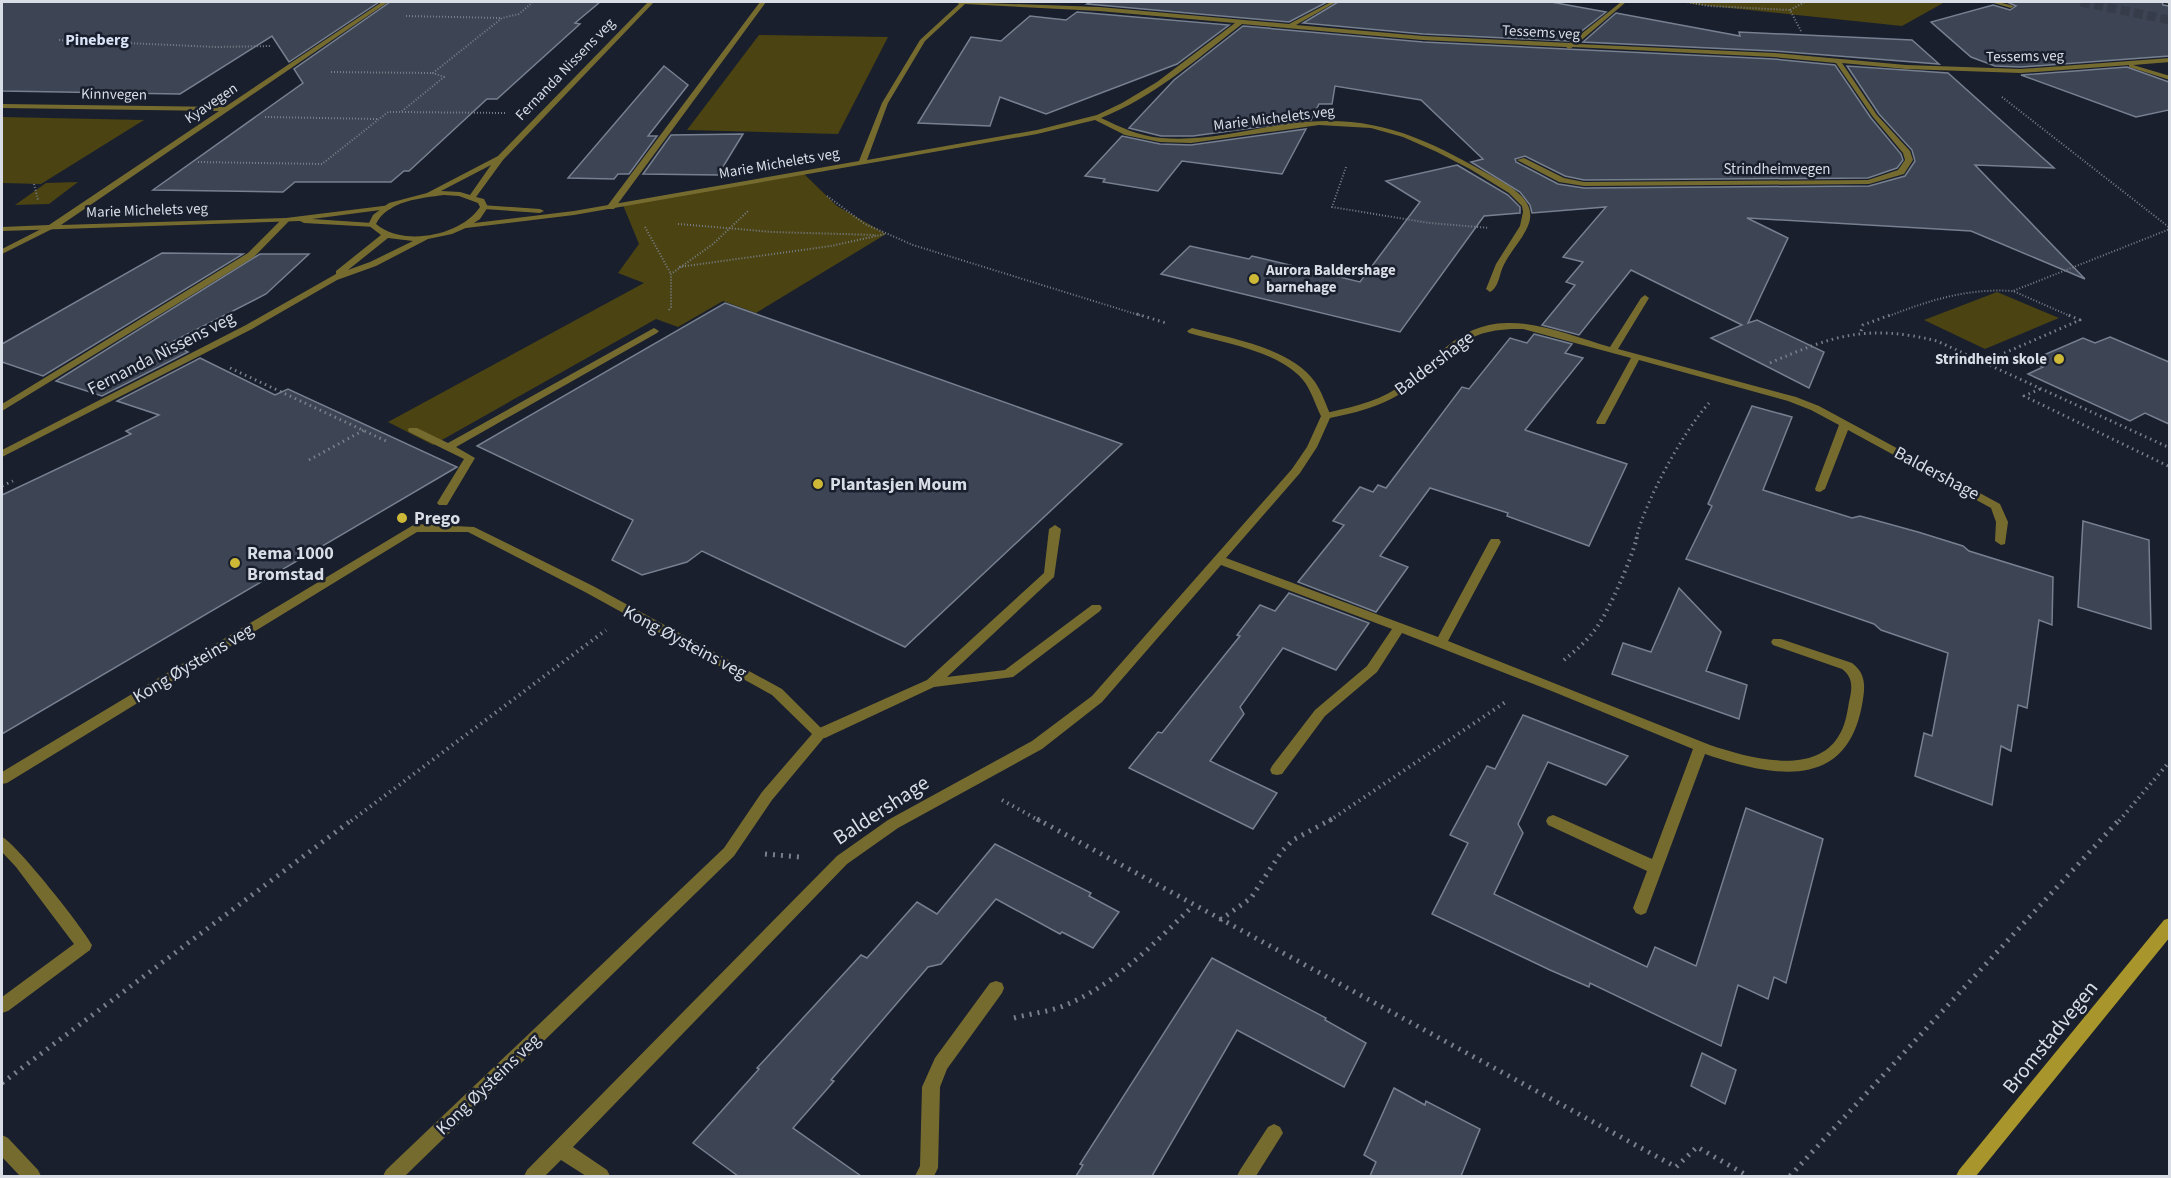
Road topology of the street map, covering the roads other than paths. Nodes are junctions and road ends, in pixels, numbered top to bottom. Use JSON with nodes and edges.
{"nodes":[{"id":1,"x":385,"y":2,"type":"edge"},
{"id":2,"x":651,"y":2,"type":"edge"},
{"id":3,"x":763,"y":2,"type":"edge"},
{"id":4,"x":958,"y":2,"type":"edge"},
{"id":5,"x":964,"y":2,"type":"edge"},
{"id":6,"x":1334,"y":2,"type":"edge"},
{"id":7,"x":1624,"y":2,"type":"edge"},
{"id":8,"x":1993,"y":2,"type":"edge"},
{"id":9,"x":2011,"y":6,"type":"dead end"},
{"id":10,"x":1240,"y":22,"type":"junction"},
{"id":11,"x":1288,"y":26,"type":"junction"},
{"id":12,"x":1569,"y":47,"type":"junction"},
{"id":13,"x":2169,"y":60,"type":"edge"},
{"id":14,"x":1839,"y":63,"type":"junction"},
{"id":15,"x":2124,"y":64,"type":"junction"},
{"id":16,"x":2169,"y":78,"type":"edge"},
{"id":17,"x":2,"y":106,"type":"edge"},
{"id":18,"x":226,"y":109,"type":"junction"},
{"id":19,"x":1095,"y":118,"type":"junction"},
{"id":20,"x":500,"y":158,"type":"junction"},
{"id":21,"x":1521,"y":160,"type":"dead end"},
{"id":22,"x":862,"y":163,"type":"junction"},
{"id":23,"x":428,"y":195,"type":"junction"},
{"id":24,"x":472,"y":197,"type":"junction"},
{"id":25,"x":388,"y":207,"type":"junction"},
{"id":26,"x":484,"y":207,"type":"junction"},
{"id":27,"x":611,"y":207,"type":"junction"},
{"id":28,"x":574,"y":213,"type":"junction"},
{"id":29,"x":290,"y":220,"type":"junction"},
{"id":30,"x":372,"y":225,"type":"junction"},
{"id":31,"x":466,"y":226,"type":"junction"},
{"id":32,"x":52,"y":227,"type":"junction"},
{"id":33,"x":2,"y":229,"type":"edge"},
{"id":34,"x":385,"y":236,"type":"junction"},
{"id":35,"x":424,"y":238,"type":"junction"},
{"id":36,"x":2,"y":252,"type":"edge"},
{"id":37,"x":334,"y":278,"type":"junction"},
{"id":38,"x":1490,"y":289,"type":"dead end"},
{"id":39,"x":1645,"y":298,"type":"dead end"},
{"id":40,"x":654,"y":331,"type":"road end"},
{"id":41,"x":1192,"y":331,"type":"road end"},
{"id":42,"x":1613,"y":349,"type":"junction"},
{"id":43,"x":1637,"y":356,"type":"junction"},
{"id":44,"x":2,"y":408,"type":"edge"},
{"id":45,"x":1326,"y":416,"type":"junction"},
{"id":46,"x":1601,"y":422,"type":"dead end"},
{"id":47,"x":1845,"y":424,"type":"junction"},
{"id":48,"x":413,"y":430,"type":"dead end"},
{"id":49,"x":448,"y":447,"type":"junction"},
{"id":50,"x":2,"y":454,"type":"edge"},
{"id":51,"x":1820,"y":489,"type":"dead end"},
{"id":52,"x":443,"y":503,"type":"dead end"},
{"id":53,"x":1055,"y":529,"type":"dead end"},
{"id":54,"x":2001,"y":541,"type":"dead end"},
{"id":55,"x":1495,"y":542,"type":"dead end"},
{"id":56,"x":1220,"y":560,"type":"junction"},
{"id":57,"x":1095,"y":608,"type":"dead end"},
{"id":58,"x":1400,"y":627,"type":"junction"},
{"id":59,"x":1777,"y":642,"type":"dead end"},
{"id":60,"x":1441,"y":643,"type":"junction"},
{"id":61,"x":932,"y":683,"type":"junction"},
{"id":62,"x":820,"y":734,"type":"junction"},
{"id":63,"x":1701,"y":746,"type":"junction"},
{"id":64,"x":1277,"y":770,"type":"dead end"},
{"id":65,"x":2,"y":779,"type":"edge"},
{"id":66,"x":1553,"y":821,"type":"dead end"},
{"id":67,"x":2,"y":843,"type":"edge"},
{"id":68,"x":1654,"y":867,"type":"junction"},
{"id":69,"x":1641,"y":908,"type":"dead end"},
{"id":70,"x":2169,"y":925,"type":"edge"},
{"id":71,"x":996,"y":988,"type":"dead end"},
{"id":72,"x":2,"y":1006,"type":"edge"},
{"id":73,"x":1274,"y":1133,"type":"dead end"},
{"id":74,"x":2,"y":1144,"type":"edge"},
{"id":75,"x":560,"y":1149,"type":"junction"},
{"id":76,"x":32,"y":1176,"type":"edge"},
{"id":77,"x":392,"y":1176,"type":"edge"},
{"id":78,"x":533,"y":1176,"type":"edge"},
{"id":79,"x":601,"y":1176,"type":"edge"},
{"id":80,"x":924,"y":1176,"type":"edge"},
{"id":81,"x":1246,"y":1176,"type":"edge"},
{"id":82,"x":1965,"y":1176,"type":"edge"}],
"edges":[{"from":1,"to":18,"type":"street","name":"Kyavegen"},
{"from":2,"to":20,"type":"street","name":"Fernanda Nissens veg"},
{"from":3,"to":27,"type":"street"},
{"from":4,"to":5,"type":"street","name":"Tessems veg"},
{"from":5,"to":10,"type":"street","name":"Tessems veg"},
{"from":5,"to":22,"type":"street"},
{"from":6,"to":11,"type":"street"},
{"from":7,"to":12,"type":"street"},
{"from":8,"to":9,"type":"street"},
{"from":10,"to":11,"type":"street","name":"Tessems veg"},
{"from":10,"to":19,"type":"street","name":"Marie Michelets veg"},
{"from":11,"to":12,"type":"street","name":"Tessems veg"},
{"from":12,"to":14,"type":"street","name":"Tessems veg"},
{"from":13,"to":15,"type":"street","name":"Tessems veg"},
{"from":14,"to":15,"type":"street","name":"Tessems veg"},
{"from":14,"to":21,"type":"street","name":"Strindheimvegen"},
{"from":15,"to":16,"type":"street","name":"Tessems veg"},
{"from":17,"to":18,"type":"street","name":"Kinnvegen"},
{"from":18,"to":32,"type":"street","name":"Kyavegen"},
{"from":19,"to":22,"type":"street","name":"Marie Michelets veg"},
{"from":19,"to":38,"type":"street","name":"Marie Michelets veg"},
{"from":20,"to":23,"type":"street","name":"Fernanda Nissens veg"},
{"from":20,"to":24,"type":"street","name":"Fernanda Nissens veg"},
{"from":22,"to":27,"type":"street","name":"Marie Michelets veg"},
{"from":23,"to":24,"type":"street"},
{"from":23,"to":25,"type":"street","name":"Marie Michelets veg"},
{"from":24,"to":26,"type":"street"},
{"from":25,"to":29,"type":"street","name":"Marie Michelets veg"},
{"from":25,"to":30,"type":"street"},
{"from":26,"to":28,"type":"street","name":"Marie Michelets veg"},
{"from":26,"to":31,"type":"street"},
{"from":27,"to":28,"type":"street","name":"Marie Michelets veg"},
{"from":28,"to":31,"type":"street","name":"Marie Michelets veg"},
{"from":29,"to":30,"type":"street","name":"Marie Michelets veg"},
{"from":29,"to":32,"type":"street","name":"Marie Michelets veg"},
{"from":29,"to":44,"type":"street"},
{"from":30,"to":34,"type":"street"},
{"from":31,"to":35,"type":"street","name":"Marie Michelets veg"},
{"from":32,"to":33,"type":"street","name":"Marie Michelets veg"},
{"from":32,"to":36,"type":"street","name":"Kyavegen"},
{"from":34,"to":35,"type":"street"},
{"from":34,"to":37,"type":"street","name":"Fernanda Nissens veg"},
{"from":35,"to":37,"type":"street","name":"Fernanda Nissens veg"},
{"from":37,"to":50,"type":"street","name":"Fernanda Nissens veg"},
{"from":39,"to":42,"type":"street"},
{"from":40,"to":49,"type":"street"},
{"from":41,"to":45,"type":"street"},
{"from":42,"to":43,"type":"street","name":"Baldershage"},
{"from":42,"to":45,"type":"street","name":"Baldershage"},
{"from":43,"to":46,"type":"street"},
{"from":43,"to":47,"type":"street","name":"Baldershage"},
{"from":45,"to":56,"type":"street","name":"Baldershage"},
{"from":47,"to":51,"type":"street"},
{"from":47,"to":54,"type":"street","name":"Baldershage"},
{"from":48,"to":49,"type":"street"},
{"from":49,"to":52,"type":"street"},
{"from":53,"to":61,"type":"street"},
{"from":55,"to":60,"type":"street"},
{"from":56,"to":58,"type":"street"},
{"from":56,"to":75,"type":"street","name":"Baldershage"},
{"from":57,"to":61,"type":"street"},
{"from":58,"to":60,"type":"street"},
{"from":58,"to":64,"type":"street"},
{"from":59,"to":63,"type":"street"},
{"from":60,"to":63,"type":"street"},
{"from":61,"to":62,"type":"street"},
{"from":62,"to":65,"type":"street","name":"Kong Øysteins veg"},
{"from":62,"to":77,"type":"street","name":"Kong Øysteins veg"},
{"from":63,"to":68,"type":"street"},
{"from":66,"to":68,"type":"street"},
{"from":67,"to":72,"type":"street"},
{"from":68,"to":69,"type":"street"},
{"from":70,"to":82,"type":"main road","name":"Bromstadvegen"},
{"from":71,"to":80,"type":"street"},
{"from":73,"to":81,"type":"street"},
{"from":74,"to":76,"type":"street"},
{"from":75,"to":78,"type":"street","name":"Baldershage"},
{"from":75,"to":79,"type":"street"}]}
